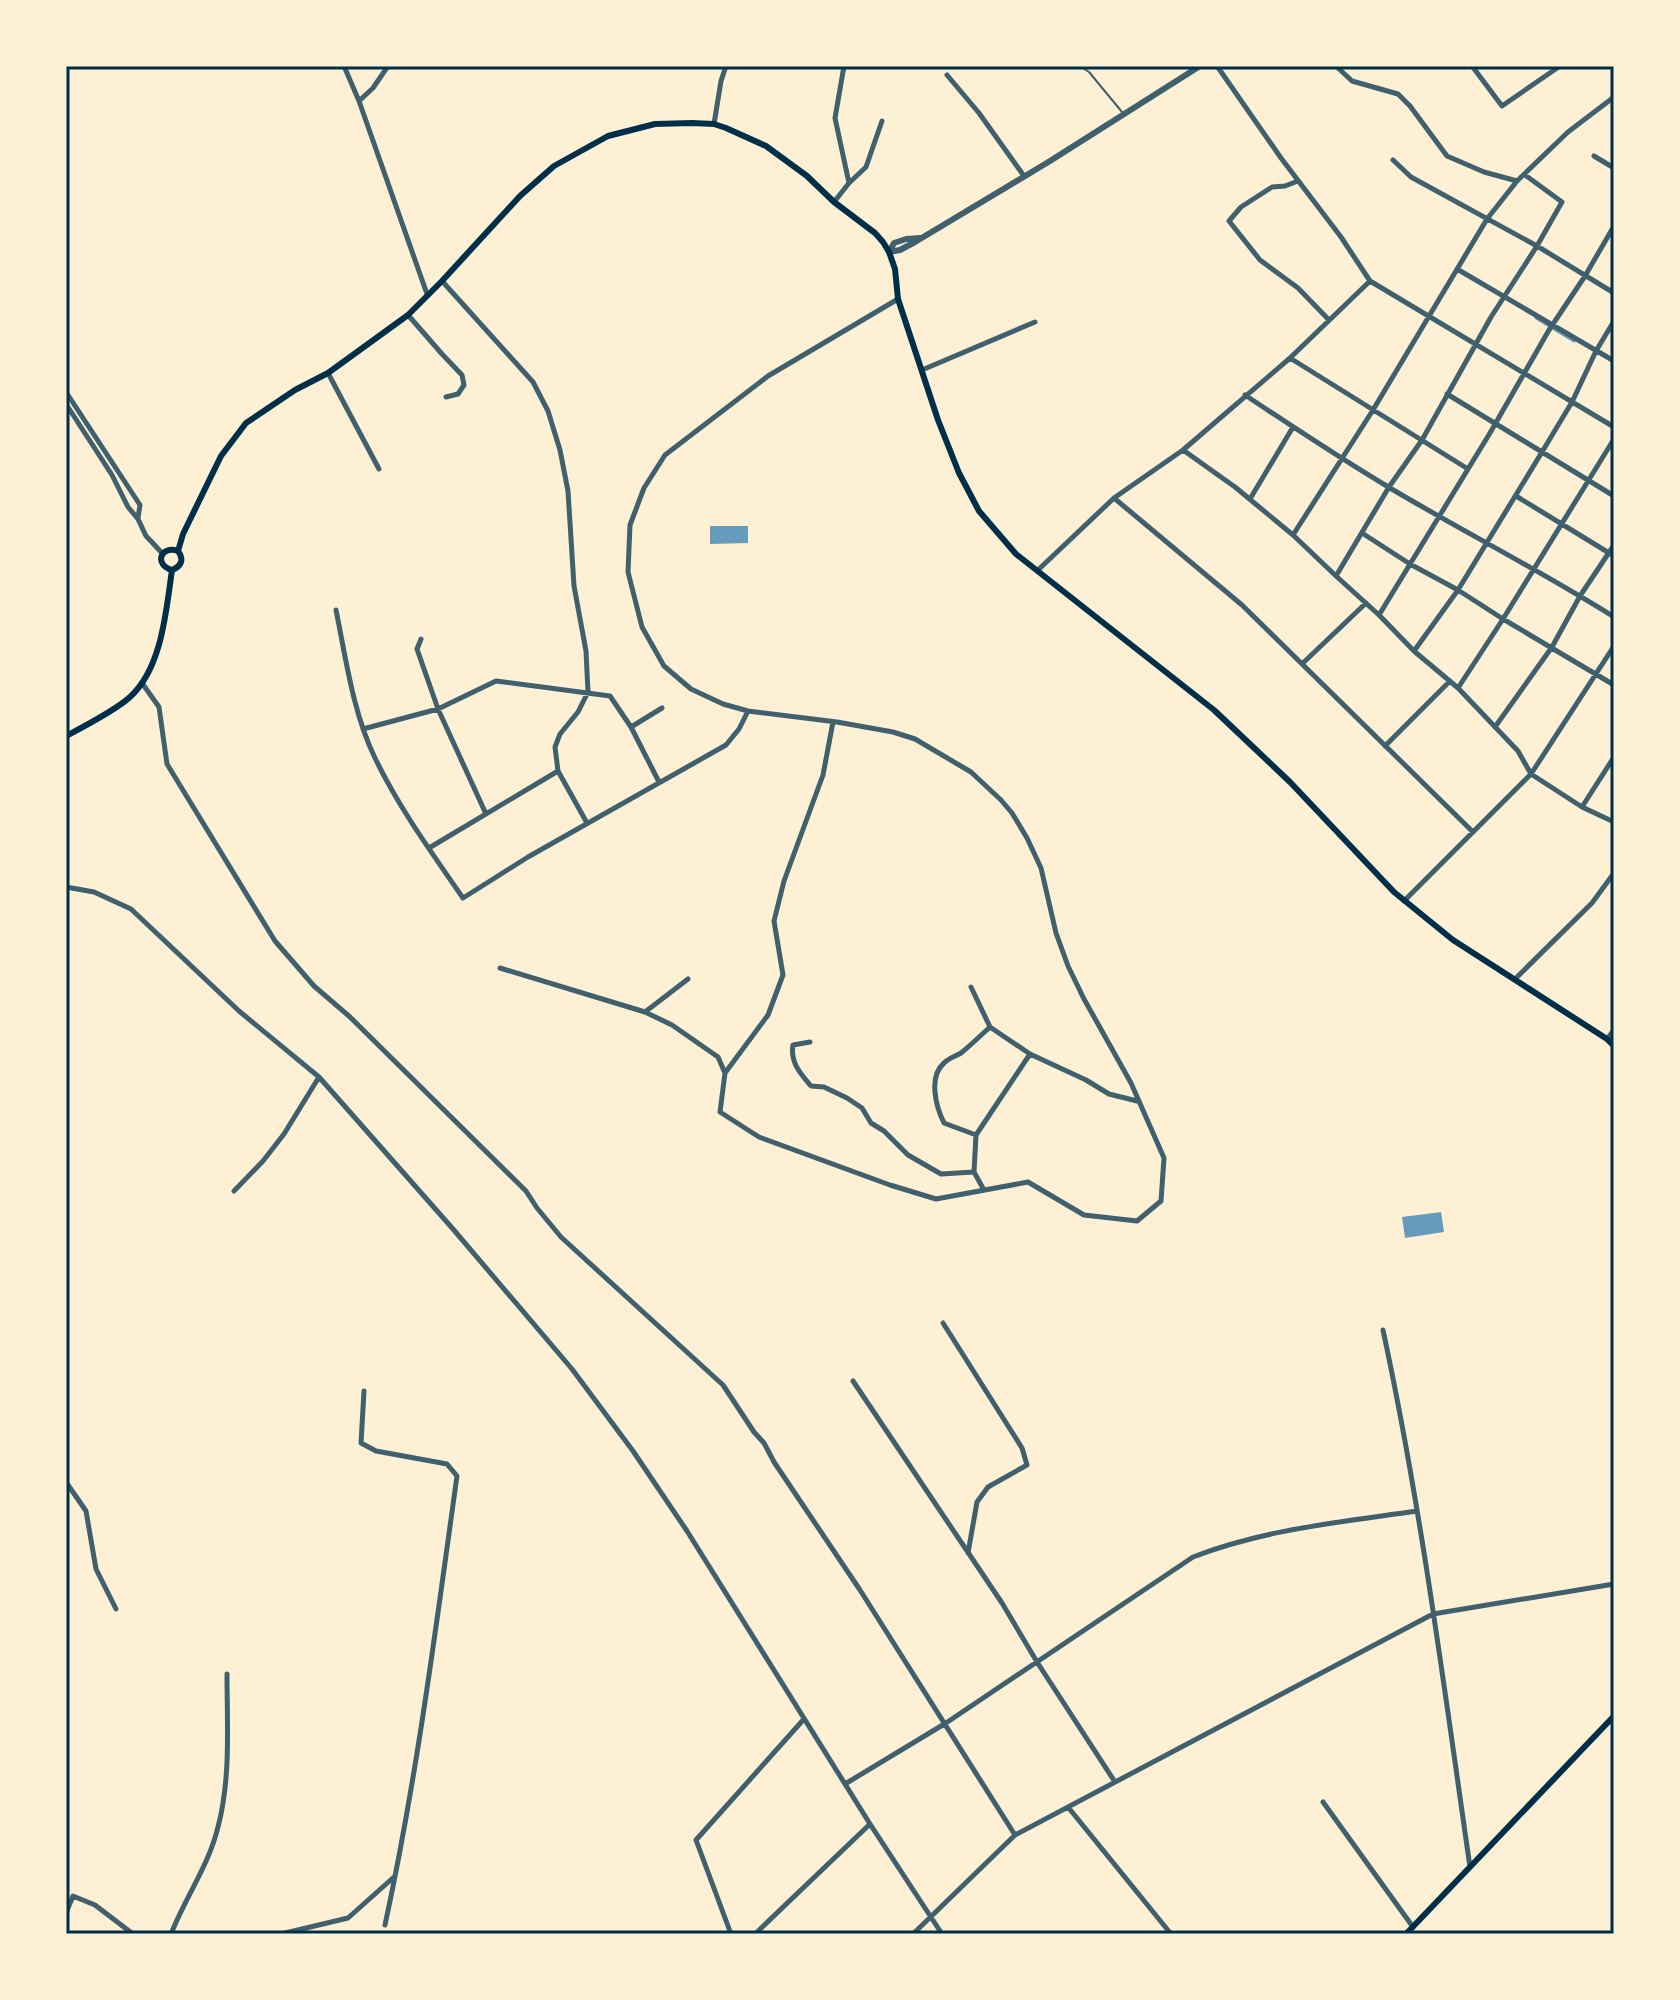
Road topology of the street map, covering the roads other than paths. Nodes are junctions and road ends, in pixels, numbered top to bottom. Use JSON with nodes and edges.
{"nodes":[{"id":1,"x":344,"y":66,"type":"edge"},
{"id":2,"x":388,"y":66,"type":"edge"},
{"id":3,"x":726,"y":66,"type":"edge"},
{"id":4,"x":844,"y":66,"type":"edge"},
{"id":5,"x":1080,"y":66,"type":"edge"},
{"id":6,"x":1200,"y":66,"type":"edge"},
{"id":7,"x":1217,"y":66,"type":"edge"},
{"id":8,"x":1336,"y":66,"type":"edge"},
{"id":9,"x":1472,"y":66,"type":"edge"},
{"id":10,"x":1560,"y":66,"type":"edge"},
{"id":11,"x":947,"y":75,"type":"dead end"},
{"id":12,"x":1614,"y":97,"type":"edge"},
{"id":13,"x":359,"y":101,"type":"junction"},
{"id":14,"x":1124,"y":114,"type":"junction"},
{"id":15,"x":882,"y":121,"type":"dead end"},
{"id":16,"x":714,"y":124,"type":"junction"},
{"id":17,"x":1594,"y":156,"type":"dead end"},
{"id":18,"x":1393,"y":160,"type":"dead end"},
{"id":19,"x":1614,"y":168,"type":"edge"},
{"id":20,"x":1525,"y":175,"type":"junction"},
{"id":21,"x":1024,"y":176,"type":"junction"},
{"id":22,"x":1298,"y":181,"type":"junction"},
{"id":23,"x":1517,"y":181,"type":"junction"},
{"id":24,"x":849,"y":183,"type":"junction"},
{"id":25,"x":834,"y":202,"type":"junction"},
{"id":26,"x":1487,"y":219,"type":"junction"},
{"id":27,"x":1614,"y":226,"type":"edge"},
{"id":28,"x":1537,"y":246,"type":"junction"},
{"id":29,"x":889,"y":252,"type":"junction"},
{"id":30,"x":1457,"y":269,"type":"junction"},
{"id":31,"x":1585,"y":276,"type":"junction"},
{"id":32,"x":442,"y":281,"type":"junction"},
{"id":33,"x":1370,"y":281,"type":"junction"},
{"id":34,"x":1614,"y":293,"type":"edge"},
{"id":35,"x":427,"y":294,"type":"junction"},
{"id":36,"x":1504,"y":296,"type":"junction"},
{"id":37,"x":898,"y":299,"type":"junction"},
{"id":38,"x":408,"y":315,"type":"junction"},
{"id":39,"x":1430,"y":317,"type":"junction"},
{"id":40,"x":1329,"y":320,"type":"junction"},
{"id":41,"x":1614,"y":321,"type":"edge"},
{"id":42,"x":1035,"y":322,"type":"dead end"},
{"id":43,"x":1550,"y":327,"type":"junction"},
{"id":44,"x":1476,"y":344,"type":"junction"},
{"id":45,"x":1596,"y":351,"type":"junction"},
{"id":46,"x":1290,"y":358,"type":"junction"},
{"id":47,"x":1614,"y":361,"type":"edge"},
{"id":48,"x":922,"y":370,"type":"junction"},
{"id":49,"x":1523,"y":372,"type":"junction"},
{"id":50,"x":328,"y":373,"type":"junction"},
{"id":51,"x":66,"y":392,"type":"edge"},
{"id":52,"x":1447,"y":394,"type":"junction"},
{"id":53,"x":1245,"y":395,"type":"junction"},
{"id":54,"x":446,"y":397,"type":"dead end"},
{"id":55,"x":1572,"y":402,"type":"junction"},
{"id":56,"x":66,"y":404,"type":"edge"},
{"id":57,"x":1373,"y":410,"type":"junction"},
{"id":58,"x":1495,"y":424,"type":"junction"},
{"id":59,"x":1293,"y":427,"type":"junction"},
{"id":60,"x":1614,"y":427,"type":"edge"},
{"id":61,"x":1614,"y":439,"type":"edge"},
{"id":62,"x":1422,"y":440,"type":"junction"},
{"id":63,"x":1183,"y":450,"type":"junction"},
{"id":64,"x":1542,"y":452,"type":"junction"},
{"id":65,"x":1342,"y":458,"type":"junction"},
{"id":66,"x":379,"y":469,"type":"dead end"},
{"id":67,"x":1468,"y":469,"type":"junction"},
{"id":68,"x":1589,"y":481,"type":"junction"},
{"id":69,"x":1389,"y":487,"type":"junction"},
{"id":70,"x":1516,"y":496,"type":"junction"},
{"id":71,"x":1614,"y":496,"type":"edge"},
{"id":72,"x":1114,"y":498,"type":"junction"},
{"id":73,"x":1250,"y":499,"type":"junction"},
{"id":74,"x":1439,"y":517,"type":"junction"},
{"id":75,"x":138,"y":519,"type":"junction"},
{"id":76,"x":1562,"y":524,"type":"junction"},
{"id":77,"x":1362,"y":533,"type":"junction"},
{"id":78,"x":1293,"y":535,"type":"junction"},
{"id":79,"x":1486,"y":543,"type":"junction"},
{"id":80,"x":1614,"y":545,"type":"edge"},
{"id":81,"x":178,"y":551,"type":"junction"},
{"id":82,"x":163,"y":554,"type":"junction"},
{"id":83,"x":1611,"y":554,"type":"edge"},
{"id":84,"x":1410,"y":564,"type":"junction"},
{"id":85,"x":172,"y":570,"type":"junction"},
{"id":86,"x":1038,"y":570,"type":"junction"},
{"id":87,"x":1533,"y":570,"type":"junction"},
{"id":88,"x":1336,"y":576,"type":"junction"},
{"id":89,"x":1458,"y":590,"type":"junction"},
{"id":90,"x":1580,"y":596,"type":"junction"},
{"id":91,"x":1366,"y":603,"type":"junction"},
{"id":92,"x":336,"y":610,"type":"dead end"},
{"id":93,"x":1379,"y":615,"type":"junction"},
{"id":94,"x":1614,"y":617,"type":"edge"},
{"id":95,"x":1503,"y":619,"type":"junction"},
{"id":96,"x":421,"y":639,"type":"dead end"},
{"id":97,"x":1614,"y":646,"type":"edge"},
{"id":98,"x":1552,"y":647,"type":"junction"},
{"id":99,"x":1414,"y":651,"type":"junction"},
{"id":100,"x":1303,"y":663,"type":"junction"},
{"id":101,"x":1596,"y":674,"type":"junction"},
{"id":102,"x":1450,"y":681,"type":"junction"},
{"id":103,"x":142,"y":683,"type":"junction"},
{"id":104,"x":1614,"y":685,"type":"edge"},
{"id":105,"x":1458,"y":688,"type":"junction"},
{"id":106,"x":588,"y":692,"type":"junction"},
{"id":107,"x":662,"y":708,"type":"dead end"},
{"id":108,"x":438,"y":709,"type":"junction"},
{"id":109,"x":748,"y":711,"type":"junction"},
{"id":110,"x":833,"y":722,"type":"junction"},
{"id":111,"x":631,"y":727,"type":"junction"},
{"id":112,"x":1495,"y":727,"type":"junction"},
{"id":113,"x":363,"y":729,"type":"junction"},
{"id":114,"x":66,"y":736,"type":"edge"},
{"id":115,"x":1385,"y":746,"type":"junction"},
{"id":116,"x":1614,"y":757,"type":"edge"},
{"id":117,"x":558,"y":771,"type":"junction"},
{"id":118,"x":1531,"y":774,"type":"junction"},
{"id":119,"x":659,"y":782,"type":"junction"},
{"id":120,"x":1582,"y":807,"type":"junction"},
{"id":121,"x":486,"y":814,"type":"junction"},
{"id":122,"x":1614,"y":822,"type":"edge"},
{"id":123,"x":587,"y":823,"type":"junction"},
{"id":124,"x":1473,"y":832,"type":"junction"},
{"id":125,"x":429,"y":848,"type":"junction"},
{"id":126,"x":1614,"y":873,"type":"edge"},
{"id":127,"x":66,"y":887,"type":"edge"},
{"id":128,"x":1404,"y":901,"type":"junction"},
{"id":129,"x":500,"y":968,"type":"dead end"},
{"id":130,"x":688,"y":979,"type":"dead end"},
{"id":131,"x":1515,"y":979,"type":"junction"},
{"id":132,"x":971,"y":987,"type":"dead end"},
{"id":133,"x":645,"y":1012,"type":"junction"},
{"id":134,"x":990,"y":1027,"type":"junction"},
{"id":135,"x":1614,"y":1030,"type":"edge"},
{"id":136,"x":1607,"y":1039,"type":"junction"},
{"id":137,"x":810,"y":1042,"type":"dead end"},
{"id":138,"x":1614,"y":1046,"type":"edge"},
{"id":139,"x":1030,"y":1054,"type":"junction"},
{"id":140,"x":725,"y":1073,"type":"junction"},
{"id":141,"x":319,"y":1077,"type":"junction"},
{"id":142,"x":1138,"y":1101,"type":"junction"},
{"id":143,"x":976,"y":1135,"type":"junction"},
{"id":144,"x":974,"y":1172,"type":"junction"},
{"id":145,"x":984,"y":1190,"type":"junction"},
{"id":146,"x":234,"y":1191,"type":"dead end"},
{"id":147,"x":943,"y":1323,"type":"dead end"},
{"id":148,"x":1383,"y":1330,"type":"dead end"},
{"id":149,"x":853,"y":1381,"type":"dead end"},
{"id":150,"x":364,"y":1391,"type":"dead end"},
{"id":151,"x":66,"y":1482,"type":"edge"},
{"id":152,"x":1417,"y":1511,"type":"junction"},
{"id":153,"x":968,"y":1554,"type":"junction"},
{"id":154,"x":1614,"y":1584,"type":"edge"},
{"id":155,"x":116,"y":1609,"type":"dead end"},
{"id":156,"x":1433,"y":1614,"type":"junction"},
{"id":157,"x":1037,"y":1662,"type":"junction"},
{"id":158,"x":227,"y":1674,"type":"dead end"},
{"id":159,"x":1614,"y":1716,"type":"edge"},
{"id":160,"x":804,"y":1718,"type":"junction"},
{"id":161,"x":946,"y":1723,"type":"junction"},
{"id":162,"x":1115,"y":1782,"type":"junction"},
{"id":163,"x":845,"y":1784,"type":"junction"},
{"id":164,"x":1323,"y":1802,"type":"dead end"},
{"id":165,"x":1068,"y":1807,"type":"junction"},
{"id":166,"x":870,"y":1824,"type":"junction"},
{"id":167,"x":1015,"y":1835,"type":"junction"},
{"id":168,"x":1470,"y":1868,"type":"junction"},
{"id":169,"x":396,"y":1875,"type":"junction"},
{"id":170,"x":66,"y":1913,"type":"edge"},
{"id":171,"x":930,"y":1917,"type":"junction"},
{"id":172,"x":385,"y":1925,"type":"dead end"},
{"id":173,"x":1413,"y":1927,"type":"junction"},
{"id":174,"x":133,"y":1934,"type":"edge"},
{"id":175,"x":171,"y":1934,"type":"edge"},
{"id":176,"x":281,"y":1934,"type":"edge"},
{"id":177,"x":731,"y":1934,"type":"edge"},
{"id":178,"x":755,"y":1934,"type":"edge"},
{"id":179,"x":913,"y":1934,"type":"edge"},
{"id":180,"x":942,"y":1934,"type":"edge"},
{"id":181,"x":1171,"y":1934,"type":"edge"},
{"id":182,"x":1406,"y":1934,"type":"edge"}],
"edges":[{"from":1,"to":13,"type":"street"},
{"from":2,"to":13,"type":"street"},
{"from":3,"to":16,"type":"street"},
{"from":4,"to":24,"type":"street"},
{"from":5,"to":14,"type":"lane"},
{"from":6,"to":14,"type":"street"},
{"from":7,"to":22,"type":"street"},
{"from":8,"to":23,"type":"street"},
{"from":9,"to":10,"type":"street"},
{"from":11,"to":21,"type":"street"},
{"from":12,"to":20,"type":"street"},
{"from":13,"to":35,"type":"street"},
{"from":14,"to":21,"type":"street"},
{"from":15,"to":24,"type":"street"},
{"from":16,"to":25,"type":"main road"},
{"from":16,"to":32,"type":"main road"},
{"from":17,"to":19,"type":"street"},
{"from":18,"to":26,"type":"street"},
{"from":20,"to":23,"type":"street"},
{"from":20,"to":28,"type":"street"},
{"from":21,"to":29,"type":"street"},
{"from":22,"to":33,"type":"street"},
{"from":22,"to":40,"type":"street"},
{"from":23,"to":26,"type":"street"},
{"from":24,"to":25,"type":"street"},
{"from":25,"to":29,"type":"main road"},
{"from":26,"to":28,"type":"street"},
{"from":26,"to":30,"type":"street"},
{"from":27,"to":31,"type":"street"},
{"from":28,"to":31,"type":"street"},
{"from":28,"to":36,"type":"street"},
{"from":29,"to":37,"type":"main road"},
{"from":30,"to":36,"type":"street"},
{"from":30,"to":39,"type":"street"},
{"from":31,"to":34,"type":"street"},
{"from":31,"to":43,"type":"street"},
{"from":32,"to":35,"type":"main road"},
{"from":32,"to":106,"type":"street"},
{"from":33,"to":39,"type":"street"},
{"from":33,"to":40,"type":"street"},
{"from":35,"to":38,"type":"main road"},
{"from":36,"to":43,"type":"street"},
{"from":36,"to":44,"type":"street"},
{"from":37,"to":48,"type":"main road"},
{"from":37,"to":109,"type":"street"},
{"from":38,"to":50,"type":"main road"},
{"from":38,"to":54,"type":"street"},
{"from":39,"to":44,"type":"street"},
{"from":39,"to":57,"type":"street"},
{"from":40,"to":46,"type":"street"},
{"from":41,"to":45,"type":"street"},
{"from":42,"to":48,"type":"street"},
{"from":43,"to":45,"type":"street"},
{"from":43,"to":49,"type":"street"},
{"from":44,"to":49,"type":"street"},
{"from":44,"to":52,"type":"street"},
{"from":45,"to":47,"type":"street"},
{"from":45,"to":55,"type":"street"},
{"from":46,"to":53,"type":"street"},
{"from":46,"to":57,"type":"street"},
{"from":48,"to":86,"type":"main road"},
{"from":49,"to":55,"type":"street"},
{"from":49,"to":58,"type":"street"},
{"from":50,"to":66,"type":"street"},
{"from":50,"to":81,"type":"main road"},
{"from":51,"to":75,"type":"street"},
{"from":52,"to":58,"type":"street"},
{"from":52,"to":62,"type":"street"},
{"from":53,"to":59,"type":"street"},
{"from":53,"to":63,"type":"street"},
{"from":55,"to":60,"type":"street"},
{"from":55,"to":64,"type":"street"},
{"from":56,"to":75,"type":"street"},
{"from":57,"to":62,"type":"street"},
{"from":57,"to":65,"type":"street"},
{"from":58,"to":64,"type":"street"},
{"from":58,"to":67,"type":"street"},
{"from":59,"to":65,"type":"street"},
{"from":59,"to":73,"type":"street"},
{"from":61,"to":68,"type":"street"},
{"from":62,"to":67,"type":"street"},
{"from":62,"to":69,"type":"street"},
{"from":63,"to":72,"type":"street"},
{"from":63,"to":73,"type":"street"},
{"from":64,"to":68,"type":"street"},
{"from":64,"to":70,"type":"street"},
{"from":65,"to":69,"type":"street"},
{"from":65,"to":78,"type":"street"},
{"from":67,"to":74,"type":"street"},
{"from":68,"to":71,"type":"street"},
{"from":68,"to":76,"type":"street"},
{"from":69,"to":74,"type":"street"},
{"from":69,"to":77,"type":"street"},
{"from":70,"to":76,"type":"street"},
{"from":70,"to":79,"type":"street"},
{"from":72,"to":86,"type":"street"},
{"from":72,"to":100,"type":"street"},
{"from":73,"to":78,"type":"street"},
{"from":74,"to":79,"type":"street"},
{"from":74,"to":84,"type":"street"},
{"from":75,"to":82,"type":"street"},
{"from":76,"to":83,"type":"street"},
{"from":76,"to":87,"type":"street"},
{"from":77,"to":84,"type":"street"},
{"from":77,"to":88,"type":"street"},
{"from":78,"to":88,"type":"street"},
{"from":79,"to":87,"type":"street"},
{"from":79,"to":89,"type":"street"},
{"from":80,"to":83,"type":"street"},
{"from":81,"to":82,"type":"main road"},
{"from":81,"to":85,"type":"main road"},
{"from":82,"to":85,"type":"main road"},
{"from":83,"to":90,"type":"street"},
{"from":84,"to":89,"type":"street"},
{"from":84,"to":93,"type":"street"},
{"from":85,"to":103,"type":"main road"},
{"from":86,"to":128,"type":"main road"},
{"from":87,"to":90,"type":"street"},
{"from":87,"to":95,"type":"street"},
{"from":88,"to":91,"type":"street"},
{"from":89,"to":95,"type":"street"},
{"from":89,"to":99,"type":"street"},
{"from":90,"to":94,"type":"street"},
{"from":90,"to":98,"type":"street"},
{"from":91,"to":93,"type":"street"},
{"from":91,"to":100,"type":"street"},
{"from":92,"to":113,"type":"street"},
{"from":93,"to":99,"type":"street"},
{"from":95,"to":98,"type":"street"},
{"from":95,"to":105,"type":"street"},
{"from":96,"to":108,"type":"street"},
{"from":97,"to":101,"type":"street"},
{"from":98,"to":101,"type":"street"},
{"from":98,"to":112,"type":"street"},
{"from":99,"to":102,"type":"street"},
{"from":100,"to":115,"type":"street"},
{"from":101,"to":104,"type":"street"},
{"from":101,"to":118,"type":"street"},
{"from":102,"to":105,"type":"street"},
{"from":102,"to":115,"type":"street"},
{"from":103,"to":114,"type":"main road"},
{"from":103,"to":161,"type":"street"},
{"from":105,"to":112,"type":"street"},
{"from":106,"to":108,"type":"street"},
{"from":106,"to":111,"type":"street"},
{"from":106,"to":117,"type":"street"},
{"from":107,"to":111,"type":"street"},
{"from":108,"to":113,"type":"street"},
{"from":108,"to":121,"type":"street"},
{"from":109,"to":110,"type":"street"},
{"from":109,"to":119,"type":"street"},
{"from":110,"to":140,"type":"street"},
{"from":110,"to":142,"type":"street"},
{"from":111,"to":119,"type":"street"},
{"from":112,"to":118,"type":"street"},
{"from":113,"to":125,"type":"street"},
{"from":115,"to":124,"type":"street"},
{"from":116,"to":120,"type":"street"},
{"from":117,"to":121,"type":"street"},
{"from":117,"to":123,"type":"street"},
{"from":118,"to":120,"type":"street"},
{"from":118,"to":124,"type":"street"},
{"from":119,"to":123,"type":"street"},
{"from":120,"to":122,"type":"street"},
{"from":121,"to":125,"type":"street"},
{"from":123,"to":125,"type":"street"},
{"from":124,"to":128,"type":"street"},
{"from":126,"to":131,"type":"street"},
{"from":127,"to":141,"type":"street"},
{"from":128,"to":131,"type":"main road"},
{"from":129,"to":133,"type":"street"},
{"from":130,"to":133,"type":"street"},
{"from":131,"to":136,"type":"main road"},
{"from":132,"to":134,"type":"street"},
{"from":133,"to":140,"type":"street"},
{"from":134,"to":139,"type":"street"},
{"from":134,"to":143,"type":"street"},
{"from":135,"to":136,"type":"street"},
{"from":136,"to":138,"type":"main road"},
{"from":137,"to":144,"type":"street"},
{"from":139,"to":142,"type":"street"},
{"from":139,"to":143,"type":"street"},
{"from":140,"to":145,"type":"street"},
{"from":141,"to":146,"type":"street"},
{"from":141,"to":160,"type":"street"},
{"from":142,"to":145,"type":"street"},
{"from":143,"to":144,"type":"street"},
{"from":144,"to":145,"type":"street"},
{"from":147,"to":153,"type":"street"},
{"from":148,"to":152,"type":"street"},
{"from":149,"to":153,"type":"street"},
{"from":150,"to":169,"type":"street"},
{"from":151,"to":155,"type":"street"},
{"from":152,"to":156,"type":"street"},
{"from":152,"to":157,"type":"street"},
{"from":153,"to":157,"type":"street"},
{"from":154,"to":156,"type":"street"},
{"from":156,"to":162,"type":"street"},
{"from":156,"to":168,"type":"street"},
{"from":157,"to":161,"type":"street"},
{"from":157,"to":162,"type":"street"},
{"from":158,"to":175,"type":"street"},
{"from":159,"to":168,"type":"main road"},
{"from":160,"to":163,"type":"street"},
{"from":160,"to":177,"type":"street"},
{"from":161,"to":163,"type":"street"},
{"from":161,"to":167,"type":"street"},
{"from":162,"to":165,"type":"street"},
{"from":163,"to":166,"type":"street"},
{"from":164,"to":173,"type":"street"},
{"from":165,"to":167,"type":"street"},
{"from":165,"to":181,"type":"street"},
{"from":166,"to":171,"type":"street"},
{"from":166,"to":178,"type":"street"},
{"from":167,"to":171,"type":"street"},
{"from":168,"to":173,"type":"main road"},
{"from":169,"to":172,"type":"street"},
{"from":169,"to":176,"type":"street"},
{"from":170,"to":174,"type":"street"},
{"from":171,"to":179,"type":"street"},
{"from":171,"to":180,"type":"street"},
{"from":173,"to":182,"type":"main road"}]}
